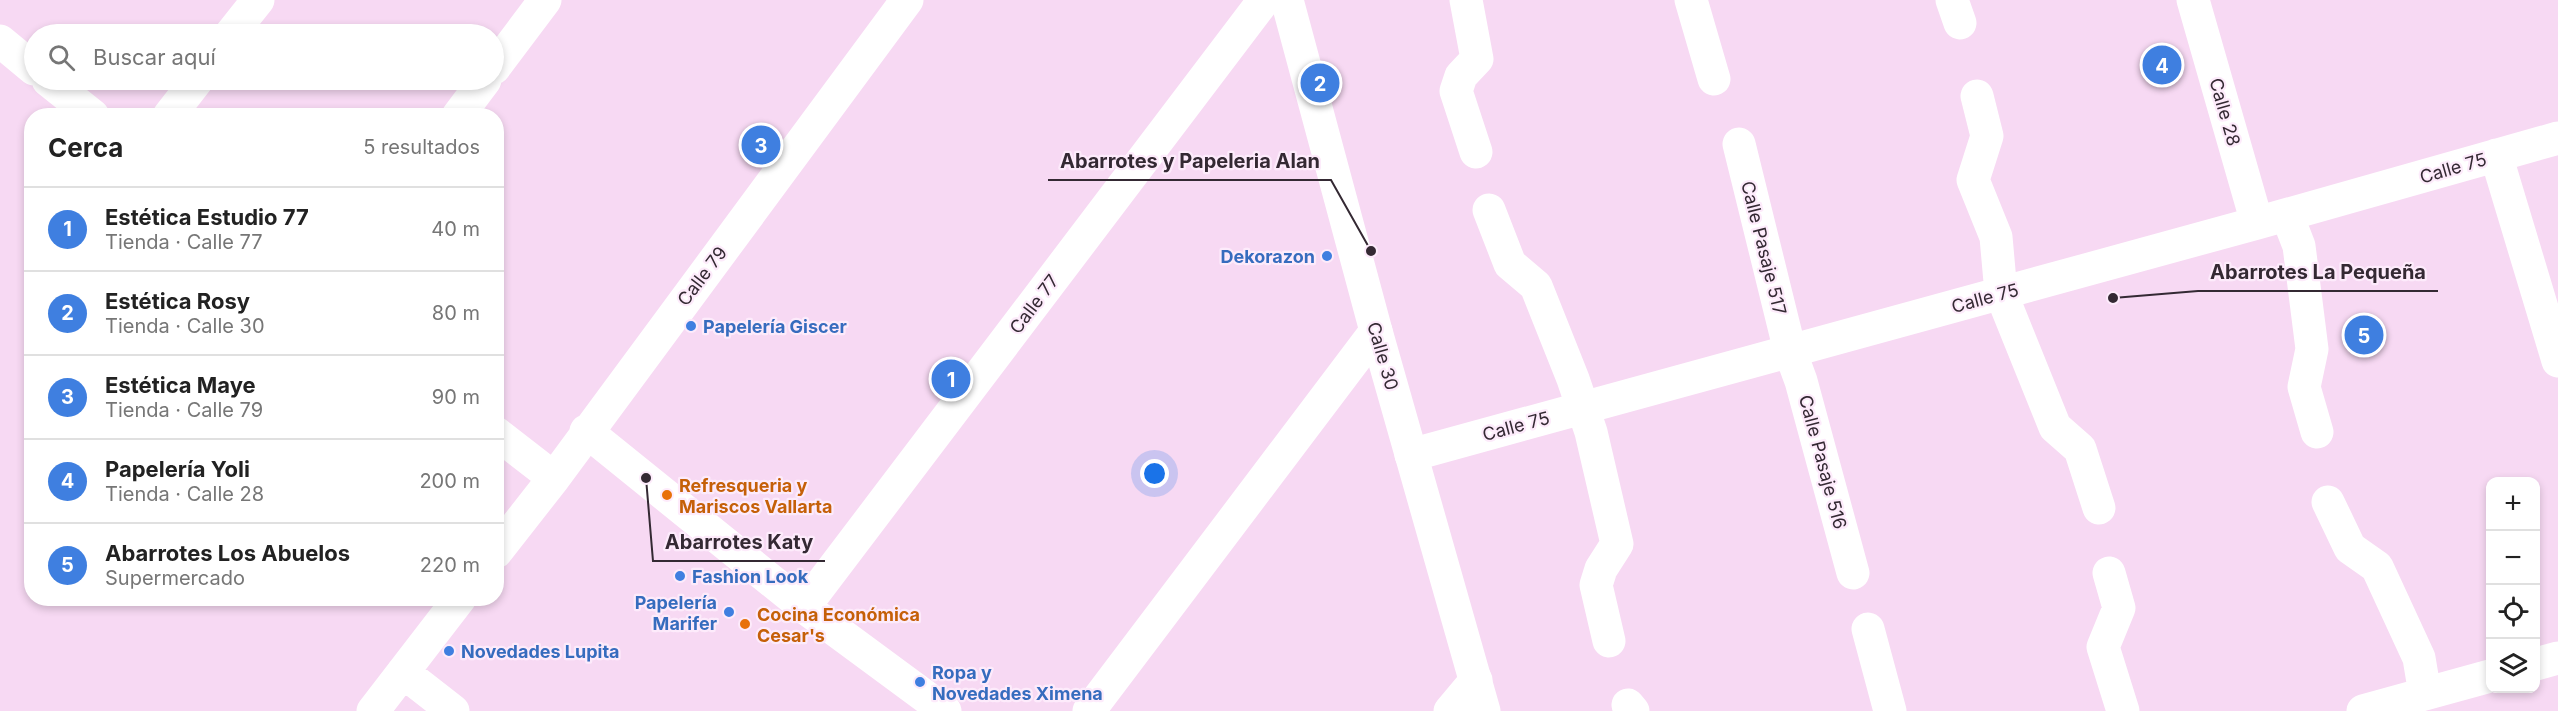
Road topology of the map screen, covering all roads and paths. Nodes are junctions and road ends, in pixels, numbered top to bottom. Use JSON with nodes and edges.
{"nodes":[{"id":1,"x":258,"y":0,"type":"edge"},
{"id":2,"x":545,"y":0,"type":"edge"},
{"id":3,"x":907,"y":0,"type":"edge"},
{"id":4,"x":1264,"y":0,"type":"edge"},
{"id":5,"x":1287,"y":0,"type":"edge"},
{"id":6,"x":1466,"y":0,"type":"edge"},
{"id":7,"x":1692,"y":0,"type":"edge"},
{"id":8,"x":2193,"y":0,"type":"edge"},
{"id":9,"x":239,"y":24,"type":"edge"},
{"id":10,"x":0,"y":41,"type":"edge"},
{"id":11,"x":504,"y":55,"type":"edge"},
{"id":12,"x":24,"y":61,"type":"edge"},
{"id":13,"x":1714,"y":79,"type":"dead end"},
{"id":14,"x":60,"y":90,"type":"edge"},
{"id":15,"x":189,"y":90,"type":"edge"},
{"id":16,"x":478,"y":90,"type":"edge"},
{"id":17,"x":1977,"y":96,"type":"dead end"},
{"id":18,"x":83,"y":108,"type":"edge"},
{"id":19,"x":175,"y":108,"type":"edge"},
{"id":20,"x":464,"y":108,"type":"edge"},
{"id":21,"x":2558,"y":138,"type":"edge"},
{"id":22,"x":1739,"y":144,"type":"dead end"},
{"id":23,"x":1476,"y":152,"type":"dead end"},
{"id":24,"x":2496,"y":155,"type":"junction"},
{"id":25,"x":1489,"y":210,"type":"dead end"},
{"id":26,"x":2272,"y":219,"type":"junction"},
{"id":27,"x":2001,"y":293,"type":"junction"},
{"id":28,"x":1376,"y":331,"type":"junction"},
{"id":29,"x":1790,"y":351,"type":"junction"},
{"id":30,"x":2558,"y":361,"type":"edge"},
{"id":31,"x":1582,"y":408,"type":"junction"},
{"id":32,"x":586,"y":431,"type":"junction"},
{"id":33,"x":2317,"y":432,"type":"dead end"},
{"id":34,"x":504,"y":439,"type":"edge"},
{"id":35,"x":1411,"y":455,"type":"junction"},
{"id":36,"x":554,"y":478,"type":"junction"},
{"id":37,"x":2328,"y":502,"type":"dead end"},
{"id":38,"x":2099,"y":508,"type":"dead end"},
{"id":39,"x":504,"y":542,"type":"edge"},
{"id":40,"x":1853,"y":573,"type":"dead end"},
{"id":41,"x":2109,"y":573,"type":"dead end"},
{"id":42,"x":454,"y":606,"type":"edge"},
{"id":43,"x":804,"y":607,"type":"junction"},
{"id":44,"x":1868,"y":629,"type":"dead end"},
{"id":45,"x":1609,"y":641,"type":"dead end"},
{"id":46,"x":2558,"y":658,"type":"edge"},
{"id":47,"x":2540,"y":663,"type":"edge"},
{"id":48,"x":403,"y":672,"type":"junction"},
{"id":49,"x":2486,"y":677,"type":"edge"},
{"id":50,"x":2425,"y":694,"type":"junction"},
{"id":51,"x":1480,"y":696,"type":"edge"},
{"id":52,"x":373,"y":711,"type":"edge"},
{"id":53,"x":453,"y":711,"type":"edge"},
{"id":54,"x":945,"y":711,"type":"edge"},
{"id":55,"x":1089,"y":711,"type":"edge"},
{"id":56,"x":1450,"y":711,"type":"edge"},
{"id":57,"x":1890,"y":711,"type":"edge"},
{"id":58,"x":2123,"y":711,"type":"edge"},
{"id":59,"x":2363,"y":711,"type":"edge"}],
"edges":[{"from":1,"to":9,"type":"street"},
{"from":2,"to":11,"type":"street"},
{"from":3,"to":32,"type":"street","name":"Calle 79"},
{"from":4,"to":43,"type":"street","name":"Calle 77"},
{"from":5,"to":28,"type":"street","name":"Calle 30"},
{"from":6,"to":23,"type":"street"},
{"from":7,"to":13,"type":"street"},
{"from":8,"to":26,"type":"street","name":"Calle 28"},
{"from":10,"to":12,"type":"street"},
{"from":14,"to":18,"type":"street"},
{"from":15,"to":19,"type":"street"},
{"from":16,"to":20,"type":"street"},
{"from":17,"to":27,"type":"street"},
{"from":21,"to":24,"type":"street","name":"Calle 75"},
{"from":22,"to":29,"type":"street","name":"Calle Pasaje 517"},
{"from":24,"to":26,"type":"street","name":"Calle 75"},
{"from":24,"to":30,"type":"street"},
{"from":25,"to":31,"type":"street"},
{"from":26,"to":27,"type":"street","name":"Calle 75"},
{"from":26,"to":33,"type":"street","name":"Calle 28"},
{"from":27,"to":29,"type":"street","name":"Calle 75"},
{"from":27,"to":38,"type":"street"},
{"from":28,"to":35,"type":"street","name":"Calle 30"},
{"from":28,"to":55,"type":"street"},
{"from":29,"to":31,"type":"street","name":"Calle 75"},
{"from":29,"to":40,"type":"street","name":"Calle Pasaje 516"},
{"from":31,"to":35,"type":"street","name":"Calle 75"},
{"from":31,"to":45,"type":"street"},
{"from":32,"to":36,"type":"street","name":"Calle 79"},
{"from":32,"to":43,"type":"street"},
{"from":34,"to":36,"type":"street"},
{"from":35,"to":51,"type":"street","name":"Calle 30"},
{"from":36,"to":39,"type":"street","name":"Calle 79"},
{"from":37,"to":50,"type":"street"},
{"from":41,"to":58,"type":"street"},
{"from":42,"to":48,"type":"street"},
{"from":43,"to":54,"type":"street"},
{"from":44,"to":57,"type":"street"},
{"from":46,"to":47,"type":"street"},
{"from":48,"to":52,"type":"street"},
{"from":48,"to":53,"type":"street"},
{"from":49,"to":50,"type":"street"},
{"from":50,"to":59,"type":"street"},
{"from":51,"to":56,"type":"street"}]}
